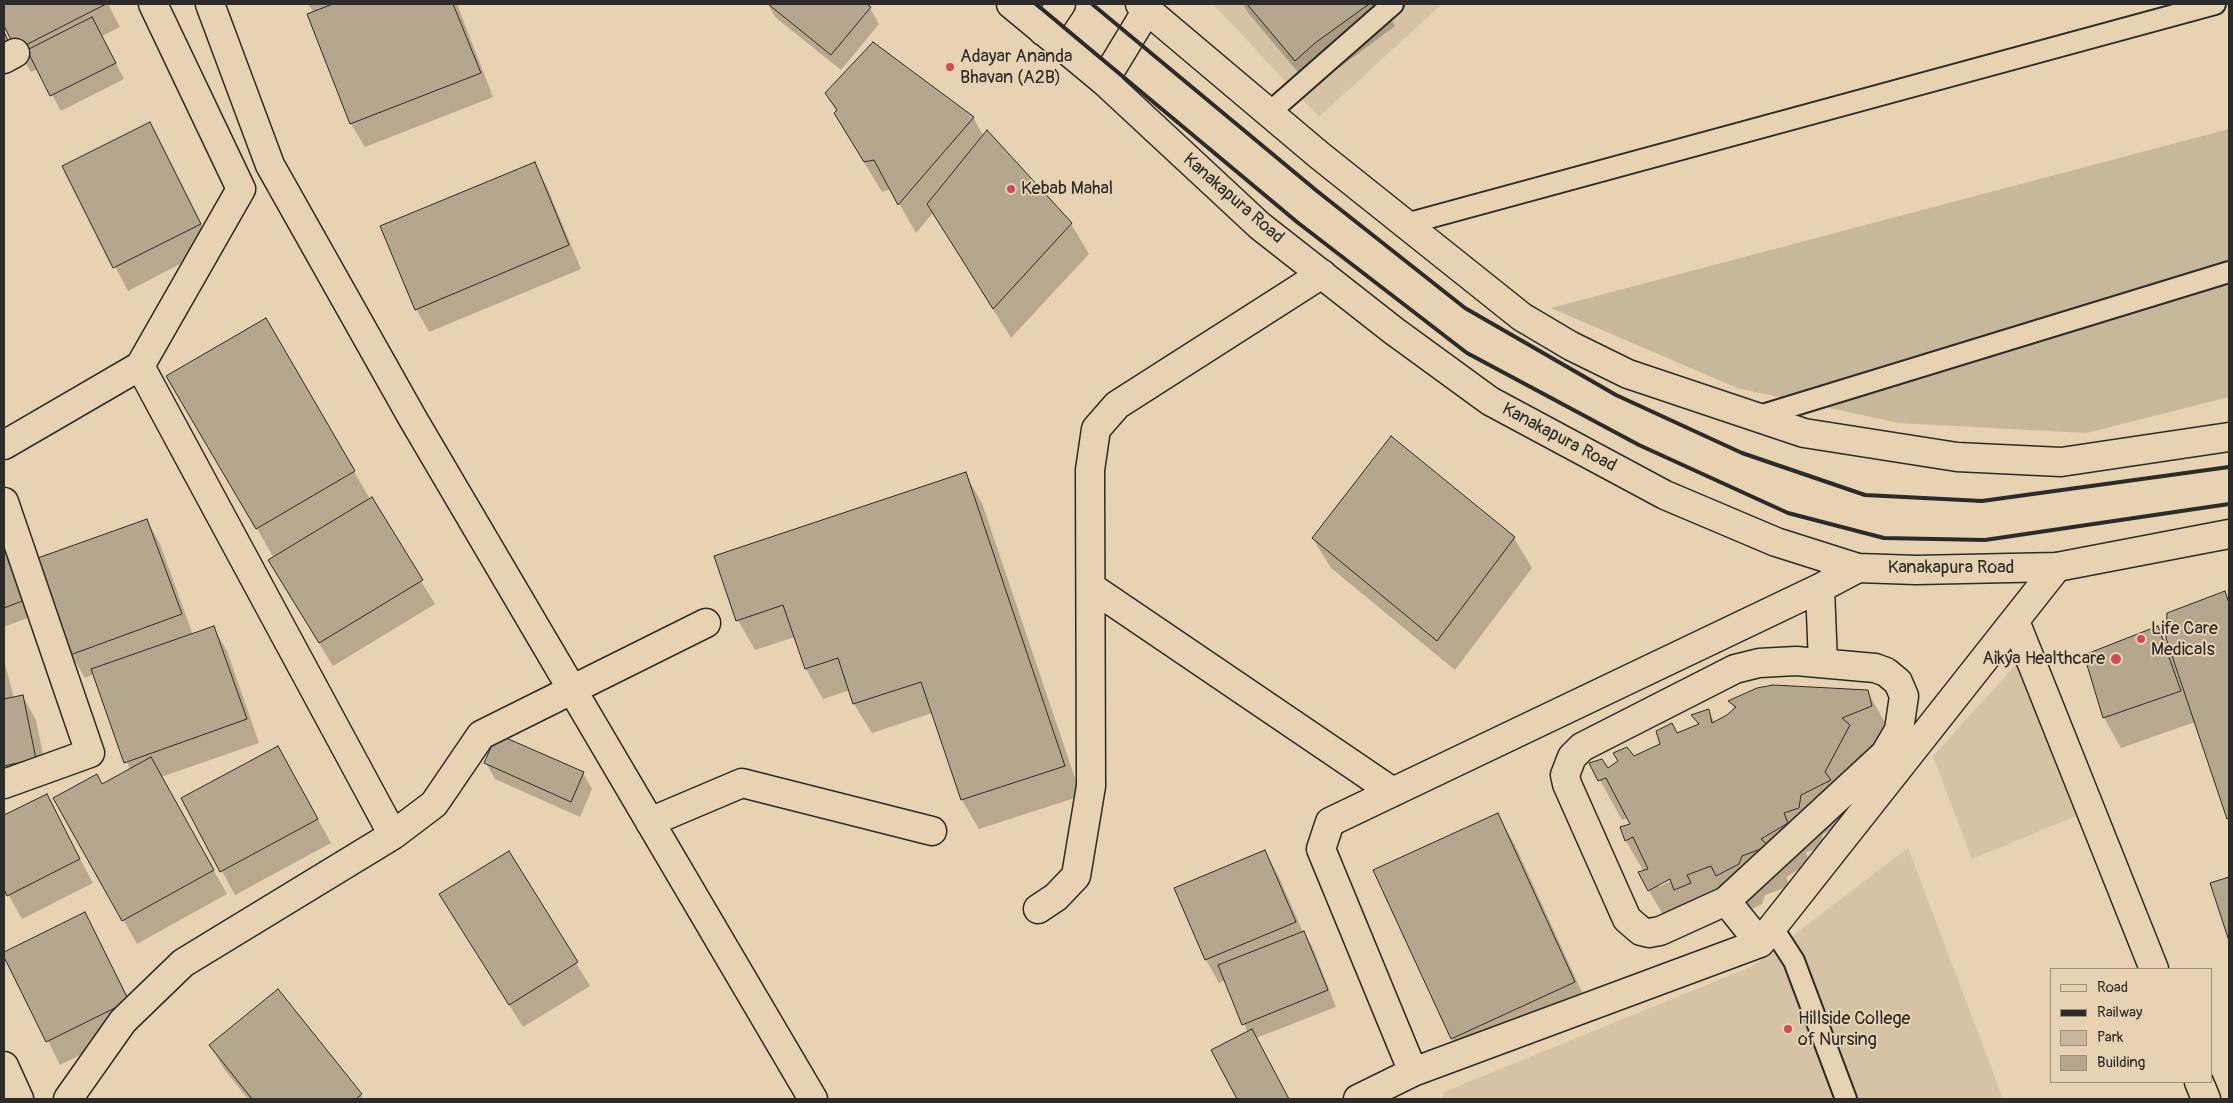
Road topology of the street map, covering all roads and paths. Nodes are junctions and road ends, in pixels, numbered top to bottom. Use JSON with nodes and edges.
{"nodes":[{"id":1,"x":154,"y":4,"type":"edge"},
{"id":2,"x":210,"y":4,"type":"edge"},
{"id":3,"x":1011,"y":4,"type":"edge"},
{"id":4,"x":1060,"y":4,"type":"edge"},
{"id":5,"x":1393,"y":4,"type":"edge"},
{"id":6,"x":2215,"y":4,"type":"edge"},
{"id":7,"x":1145,"y":6,"type":"edge"},
{"id":8,"x":1043,"y":31,"type":"junction"},
{"id":9,"x":1104,"y":81,"type":"junction"},
{"id":10,"x":1270,"y":112,"type":"junction"},
{"id":11,"x":1406,"y":224,"type":"junction"},
{"id":12,"x":2229,"y":272,"type":"edge"},
{"id":13,"x":1322,"y":274,"type":"junction"},
{"id":14,"x":140,"y":366,"type":"junction"},
{"id":15,"x":1756,"y":417,"type":"junction"},
{"id":16,"x":2229,"y":436,"type":"edge"},
{"id":17,"x":4,"y":445,"type":"edge"},
{"id":18,"x":4,"y":502,"type":"edge"},
{"id":19,"x":2229,"y":534,"type":"edge"},
{"id":20,"x":2057,"y":567,"type":"junction"},
{"id":21,"x":1858,"y":568,"type":"junction"},
{"id":22,"x":1091,"y":587,"type":"junction"},
{"id":23,"x":1820,"y":588,"type":"junction"},
{"id":24,"x":2014,"y":621,"type":"junction"},
{"id":25,"x":706,"y":623,"type":"dead end"},
{"id":26,"x":1822,"y":663,"type":"junction"},
{"id":27,"x":573,"y":690,"type":"junction"},
{"id":28,"x":4,"y":784,"type":"edge"},
{"id":29,"x":1393,"y":792,"type":"junction"},
{"id":30,"x":650,"y":822,"type":"junction"},
{"id":31,"x":932,"y":831,"type":"dead end"},
{"id":32,"x":393,"y":835,"type":"junction"},
{"id":33,"x":1726,"y":901,"type":"junction"},
{"id":34,"x":1038,"y":909,"type":"dead end"},
{"id":35,"x":1766,"y":935,"type":"junction"},
{"id":36,"x":2154,"y":968,"type":"edge"},
{"id":37,"x":4,"y":1066,"type":"edge"},
{"id":38,"x":1413,"y":1072,"type":"junction"},
{"id":39,"x":2199,"y":1083,"type":"edge"},
{"id":40,"x":19,"y":1099,"type":"edge"},
{"id":41,"x":68,"y":1099,"type":"edge"},
{"id":42,"x":813,"y":1099,"type":"edge"},
{"id":43,"x":1358,"y":1099,"type":"edge"},
{"id":44,"x":1846,"y":1099,"type":"edge"},
{"id":45,"x":2206,"y":1099,"type":"edge"}],
"edges":[{"from":1,"to":14,"type":"main road"},
{"from":2,"to":27,"type":"main road"},
{"from":3,"to":8,"type":"main road","name":"Kanakapura Road"},
{"from":4,"to":8,"type":"main road"},
{"from":5,"to":10,"type":"lane"},
{"from":6,"to":11,"type":"lane"},
{"from":7,"to":9,"type":"main road"},
{"from":7,"to":10,"type":"main road"},
{"from":8,"to":9,"type":"main road","name":"Kanakapura Road"},
{"from":9,"to":13,"type":"main road","name":"Kanakapura Road"},
{"from":10,"to":11,"type":"main road"},
{"from":11,"to":15,"type":"main road"},
{"from":12,"to":15,"type":"lane"},
{"from":13,"to":21,"type":"main road","name":"Kanakapura Road"},
{"from":13,"to":22,"type":"main road"},
{"from":14,"to":17,"type":"main road"},
{"from":14,"to":32,"type":"main road"},
{"from":15,"to":16,"type":"main road"},
{"from":18,"to":28,"type":"main road"},
{"from":19,"to":20,"type":"main road","name":"Kanakapura Road"},
{"from":20,"to":21,"type":"main road","name":"Kanakapura Road"},
{"from":20,"to":24,"type":"main road"},
{"from":21,"to":23,"type":"main road"},
{"from":22,"to":29,"type":"main road"},
{"from":22,"to":34,"type":"main road"},
{"from":23,"to":26,"type":"main road"},
{"from":23,"to":29,"type":"main road"},
{"from":24,"to":35,"type":"main road"},
{"from":24,"to":36,"type":"main road"},
{"from":25,"to":27,"type":"main road"},
{"from":26,"to":33,"type":"main road"},
{"from":26,"to":33,"type":"main road"},
{"from":27,"to":30,"type":"main road"},
{"from":27,"to":32,"type":"main road"},
{"from":29,"to":38,"type":"main road"},
{"from":30,"to":31,"type":"main road"},
{"from":30,"to":42,"type":"main road"},
{"from":32,"to":41,"type":"main road"},
{"from":33,"to":35,"type":"main road"},
{"from":35,"to":38,"type":"main road"},
{"from":35,"to":44,"type":"lane"},
{"from":37,"to":40,"type":"main road"},
{"from":38,"to":43,"type":"main road"},
{"from":39,"to":45,"type":"main road"}]}
